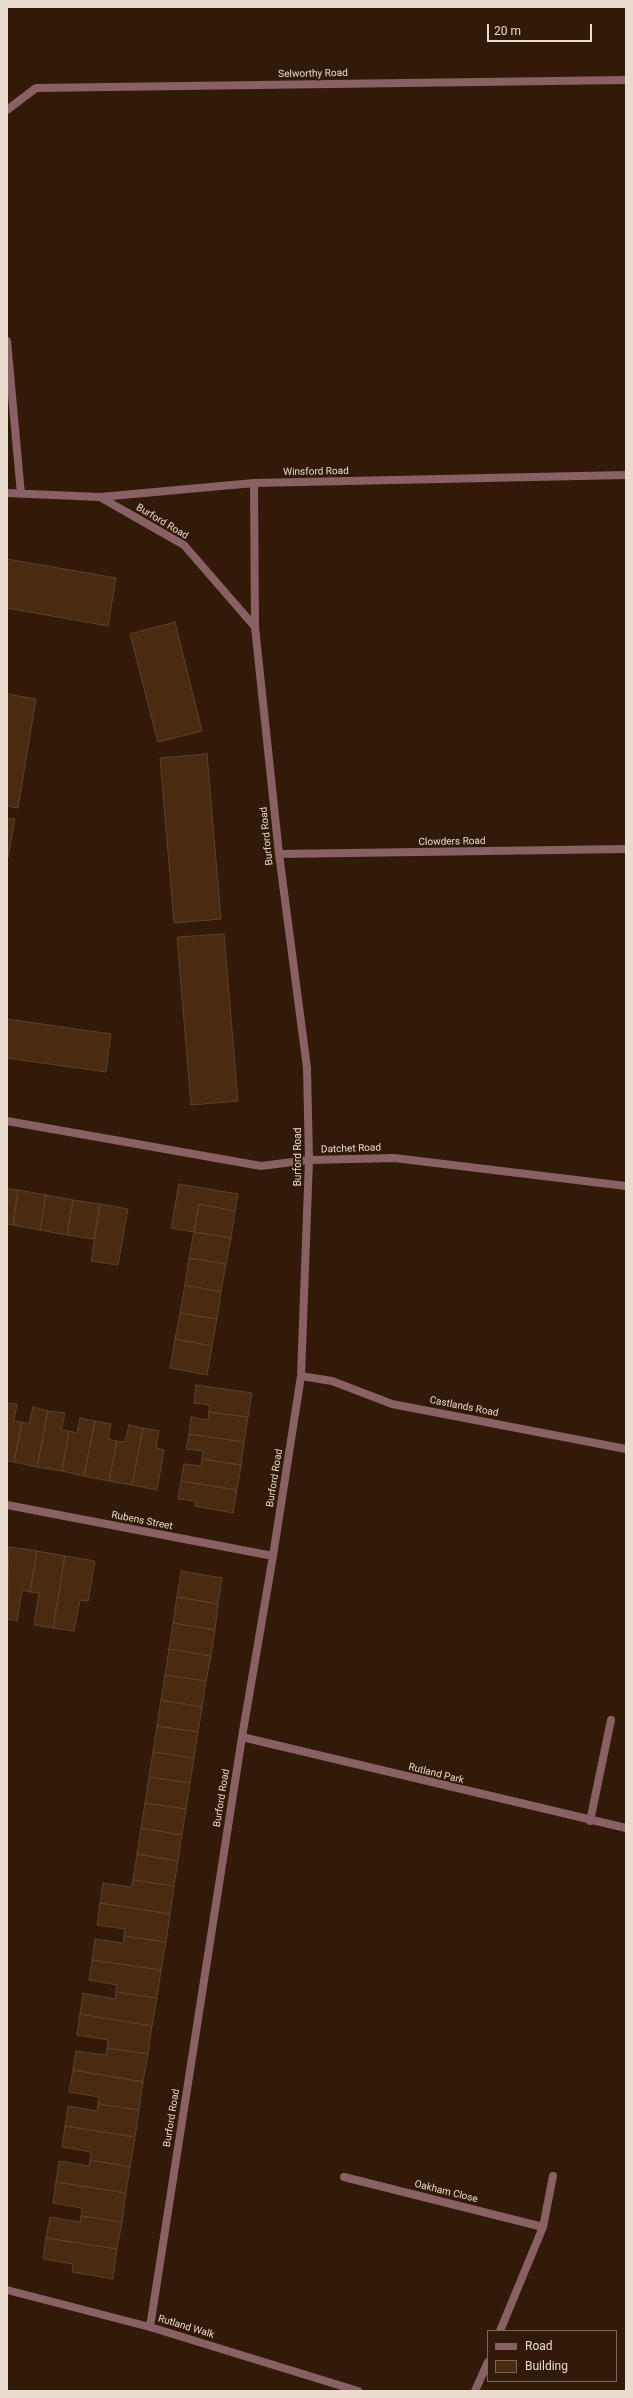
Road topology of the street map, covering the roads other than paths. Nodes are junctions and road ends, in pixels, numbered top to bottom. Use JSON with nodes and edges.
{"nodes":[{"id":1,"x":626,"y":80,"type":"edge"},
{"id":2,"x":7,"y":110,"type":"edge"},
{"id":3,"x":7,"y":341,"type":"edge"},
{"id":4,"x":626,"y":475,"type":"edge"},
{"id":5,"x":254,"y":483,"type":"junction"},
{"id":6,"x":7,"y":493,"type":"edge"},
{"id":7,"x":21,"y":494,"type":"junction"},
{"id":8,"x":100,"y":497,"type":"junction"},
{"id":9,"x":255,"y":627,"type":"junction"},
{"id":10,"x":626,"y":849,"type":"edge"},
{"id":11,"x":279,"y":854,"type":"junction"},
{"id":12,"x":7,"y":1121,"type":"edge"},
{"id":13,"x":309,"y":1160,"type":"junction"},
{"id":14,"x":626,"y":1186,"type":"edge"},
{"id":15,"x":301,"y":1376,"type":"junction"},
{"id":16,"x":626,"y":1449,"type":"edge"},
{"id":17,"x":7,"y":1505,"type":"edge"},
{"id":18,"x":273,"y":1556,"type":"junction"},
{"id":19,"x":611,"y":1720,"type":"dead end"},
{"id":20,"x":242,"y":1737,"type":"junction"},
{"id":21,"x":590,"y":1821,"type":"junction"},
{"id":22,"x":626,"y":1828,"type":"edge"},
{"id":23,"x":554,"y":2176,"type":"dead end"},
{"id":24,"x":344,"y":2177,"type":"dead end"},
{"id":25,"x":543,"y":2227,"type":"junction"},
{"id":26,"x":7,"y":2290,"type":"edge"},
{"id":27,"x":150,"y":2327,"type":"junction"},
{"id":28,"x":500,"y":2330,"type":"edge"},
{"id":29,"x":487,"y":2364,"type":"edge"},
{"id":30,"x":358,"y":2391,"type":"edge"},
{"id":31,"x":475,"y":2391,"type":"edge"}],
"edges":[{"from":1,"to":2,"type":"street","name":"Selworthy Road"},
{"from":3,"to":7,"type":"street"},
{"from":4,"to":5,"type":"street","name":"Winsford Road"},
{"from":5,"to":8,"type":"street","name":"Winsford Road"},
{"from":5,"to":9,"type":"street","name":"Burford Road"},
{"from":6,"to":7,"type":"street","name":"Winsford Road"},
{"from":7,"to":8,"type":"street","name":"Winsford Road"},
{"from":8,"to":9,"type":"street","name":"Burford Road"},
{"from":9,"to":11,"type":"street","name":"Burford Road"},
{"from":10,"to":11,"type":"street","name":"Clowders Road"},
{"from":11,"to":13,"type":"street","name":"Burford Road"},
{"from":12,"to":13,"type":"street","name":"Datchet Road"},
{"from":13,"to":14,"type":"street","name":"Datchet Road"},
{"from":13,"to":15,"type":"street","name":"Burford Road"},
{"from":15,"to":16,"type":"street","name":"Castlands Road"},
{"from":15,"to":18,"type":"street","name":"Burford Road"},
{"from":17,"to":18,"type":"street","name":"Rubens Street"},
{"from":18,"to":20,"type":"street","name":"Burford Road"},
{"from":19,"to":21,"type":"street"},
{"from":20,"to":21,"type":"street","name":"Rutland Park"},
{"from":20,"to":27,"type":"street","name":"Burford Road"},
{"from":21,"to":22,"type":"street","name":"Rutland Park"},
{"from":23,"to":25,"type":"street"},
{"from":24,"to":25,"type":"street","name":"Oakham Close"},
{"from":25,"to":28,"type":"street"},
{"from":26,"to":27,"type":"street","name":"Rutland Walk"},
{"from":27,"to":30,"type":"street","name":"Rutland Walk"},
{"from":29,"to":31,"type":"street"}]}
